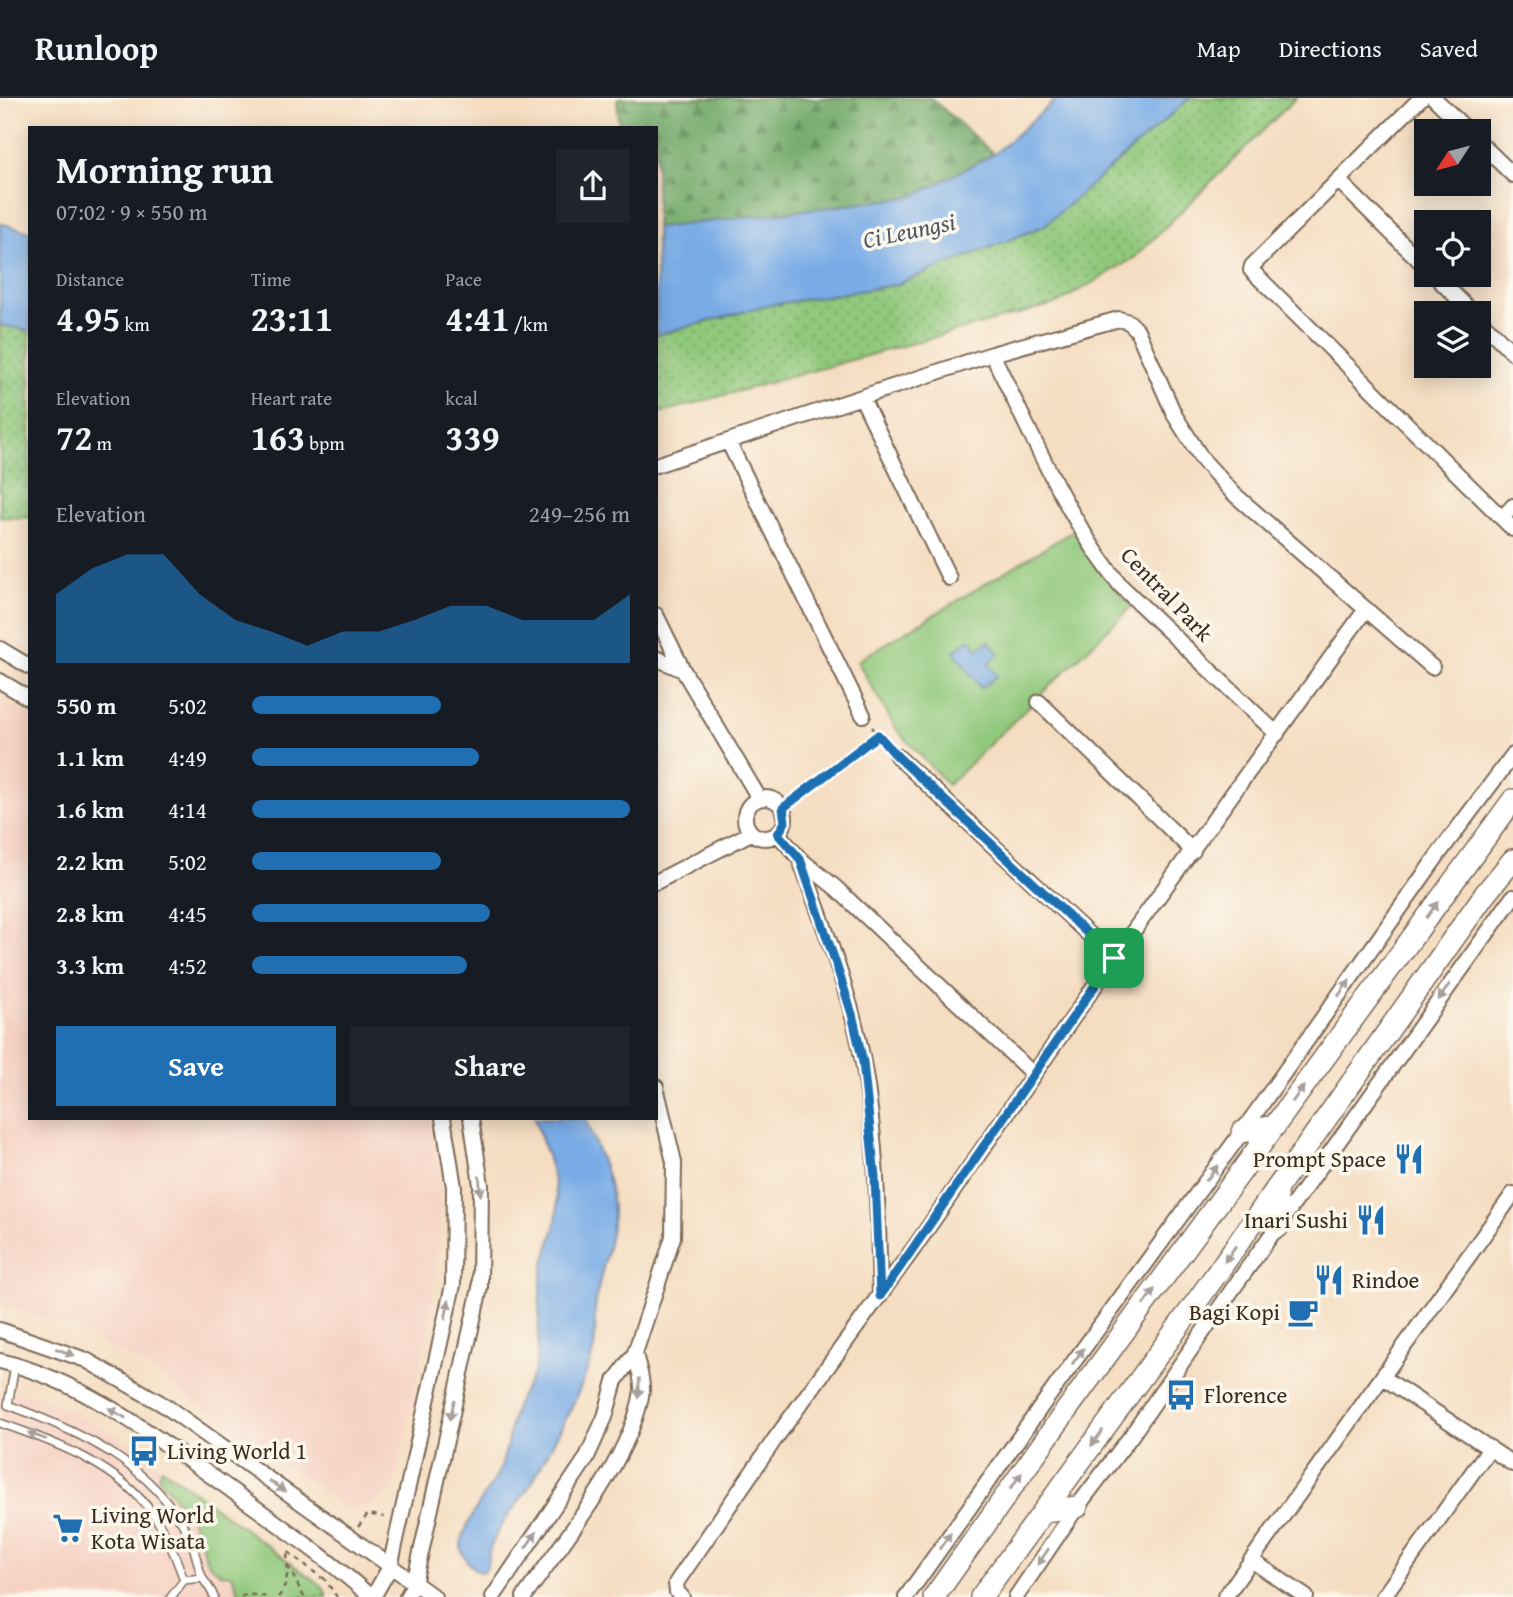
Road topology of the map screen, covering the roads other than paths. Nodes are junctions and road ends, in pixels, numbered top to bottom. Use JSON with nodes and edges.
{"nodes":[{"id":1,"x":1421,"y":98,"type":"edge"},
{"id":2,"x":1434,"y":98,"type":"edge"},
{"id":3,"x":1456,"y":119,"type":"edge"},
{"id":4,"x":1491,"y":154,"type":"edge"},
{"id":5,"x":1513,"y":175,"type":"edge"},
{"id":6,"x":1338,"y":180,"type":"junction"},
{"id":7,"x":1414,"y":255,"type":"edge"},
{"id":8,"x":1446,"y":287,"type":"edge"},
{"id":9,"x":1461,"y":301,"type":"edge"},
{"id":10,"x":1491,"y":331,"type":"edge"},
{"id":11,"x":1513,"y":353,"type":"edge"},
{"id":12,"x":992,"y":354,"type":"junction"},
{"id":13,"x":862,"y":398,"type":"junction"},
{"id":14,"x":729,"y":443,"type":"junction"},
{"id":15,"x":658,"y":464,"type":"edge"},
{"id":16,"x":1513,"y":506,"type":"edge"},
{"id":17,"x":1502,"y":518,"type":"junction"},
{"id":18,"x":1513,"y":529,"type":"edge"},
{"id":19,"x":949,"y":578,"type":"dead end"},
{"id":20,"x":1366,"y":609,"type":"junction"},
{"id":21,"x":658,"y":619,"type":"edge"},
{"id":22,"x":0,"y":649,"type":"edge"},
{"id":23,"x":658,"y":659,"type":"edge"},
{"id":24,"x":28,"y":666,"type":"edge"},
{"id":25,"x":1432,"y":667,"type":"dead end"},
{"id":26,"x":683,"y":670,"type":"junction"},
{"id":27,"x":0,"y":681,"type":"edge"},
{"id":28,"x":28,"y":698,"type":"edge"},
{"id":29,"x":1039,"y":702,"type":"dead end"},
{"id":30,"x":863,"y":715,"type":"road end"},
{"id":31,"x":1277,"y":734,"type":"junction"},
{"id":32,"x":1513,"y":755,"type":"edge"},
{"id":33,"x":897,"y":756,"type":"road end"},
{"id":34,"x":759,"y":798,"type":"junction"},
{"id":35,"x":1513,"y":800,"type":"edge"},
{"id":36,"x":751,"y":833,"type":"junction"},
{"id":37,"x":778,"y":834,"type":"junction"},
{"id":38,"x":1193,"y":851,"type":"junction"},
{"id":39,"x":800,"y":859,"type":"junction"},
{"id":40,"x":1513,"y":860,"type":"edge"},
{"id":41,"x":658,"y":881,"type":"edge"},
{"id":42,"x":1513,"y":897,"type":"edge"},
{"id":43,"x":1114,"y":958,"type":"junction"},
{"id":44,"x":1034,"y":1074,"type":"junction"},
{"id":45,"x":658,"y":1095,"type":"edge"},
{"id":46,"x":443,"y":1120,"type":"edge"},
{"id":47,"x":471,"y":1120,"type":"edge"},
{"id":48,"x":1275,"y":1126,"type":"junction"},
{"id":49,"x":1242,"y":1132,"type":"junction"},
{"id":50,"x":1276,"y":1189,"type":"junction"},
{"id":51,"x":1513,"y":1194,"type":"edge"},
{"id":52,"x":1278,"y":1227,"type":"junction"},
{"id":53,"x":880,"y":1296,"type":"junction"},
{"id":54,"x":0,"y":1330,"type":"edge"},
{"id":55,"x":635,"y":1353,"type":"junction"},
{"id":56,"x":0,"y":1361,"type":"edge"},
{"id":57,"x":15,"y":1365,"type":"junction"},
{"id":58,"x":1384,"y":1378,"type":"junction"},
{"id":59,"x":8,"y":1405,"type":"junction"},
{"id":60,"x":0,"y":1412,"type":"edge"},
{"id":61,"x":0,"y":1423,"type":"edge"},
{"id":62,"x":1490,"y":1448,"type":"junction"},
{"id":63,"x":1513,"y":1464,"type":"edge"},
{"id":64,"x":1077,"y":1507,"type":"junction"},
{"id":65,"x":1044,"y":1511,"type":"junction"},
{"id":66,"x":1251,"y":1560,"type":"junction"},
{"id":67,"x":390,"y":1567,"type":"junction"},
{"id":68,"x":202,"y":1578,"type":"junction"},
{"id":69,"x":184,"y":1580,"type":"junction"},
{"id":70,"x":411,"y":1591,"type":"edge"},
{"id":71,"x":171,"y":1597,"type":"edge"},
{"id":72,"x":214,"y":1597,"type":"edge"},
{"id":73,"x":372,"y":1597,"type":"edge"},
{"id":74,"x":434,"y":1597,"type":"edge"},
{"id":75,"x":493,"y":1597,"type":"edge"},
{"id":76,"x":524,"y":1597,"type":"edge"},
{"id":77,"x":682,"y":1597,"type":"edge"},
{"id":78,"x":906,"y":1597,"type":"edge"},
{"id":79,"x":934,"y":1597,"type":"edge"},
{"id":80,"x":981,"y":1597,"type":"edge"},
{"id":81,"x":1016,"y":1597,"type":"edge"},
{"id":82,"x":1225,"y":1597,"type":"edge"},
{"id":83,"x":1306,"y":1597,"type":"edge"},
{"id":84,"x":1384,"y":1597,"type":"edge"}],
"edges":[{"from":1,"to":6,"type":"street"},
{"from":2,"to":3,"type":"street"},
{"from":4,"to":5,"type":"street"},
{"from":6,"to":7,"type":"street"},
{"from":6,"to":17,"type":"street"},
{"from":8,"to":9,"type":"street"},
{"from":10,"to":11,"type":"street"},
{"from":12,"to":13,"type":"street"},
{"from":12,"to":20,"type":"street"},
{"from":12,"to":31,"type":"street","name":"Central Park"},
{"from":13,"to":14,"type":"street"},
{"from":13,"to":19,"type":"street"},
{"from":14,"to":15,"type":"street"},
{"from":14,"to":30,"type":"street"},
{"from":16,"to":17,"type":"street"},
{"from":17,"to":18,"type":"street"},
{"from":20,"to":25,"type":"street"},
{"from":20,"to":31,"type":"street"},
{"from":21,"to":26,"type":"street"},
{"from":22,"to":24,"type":"street"},
{"from":23,"to":26,"type":"street"},
{"from":26,"to":34,"type":"street"},
{"from":27,"to":28,"type":"street"},
{"from":29,"to":38,"type":"street"},
{"from":31,"to":38,"type":"street"},
{"from":49,"to":32,"type":"street","one_way":true},
{"from":33,"to":43,"type":"street"},
{"from":34,"to":36,"type":"street"},
{"from":34,"to":37,"type":"street"},
{"from":48,"to":35,"type":"street","one_way":true},
{"from":36,"to":37,"type":"street"},
{"from":36,"to":41,"type":"street"},
{"from":37,"to":39,"type":"street"},
{"from":38,"to":43,"type":"street"},
{"from":39,"to":44,"type":"street"},
{"from":39,"to":53,"type":"street"},
{"from":40,"to":50,"type":"street"},
{"from":42,"to":52,"type":"street","one_way":true},
{"from":43,"to":44,"type":"street"},
{"from":44,"to":53,"type":"street"},
{"from":45,"to":55,"type":"street"},
{"from":67,"to":46,"type":"street","one_way":true},
{"from":47,"to":70,"type":"street","one_way":true},
{"from":48,"to":49,"type":"street"},
{"from":79,"to":48,"type":"street","one_way":true},
{"from":78,"to":49,"type":"street","one_way":true},
{"from":50,"to":52,"type":"street"},
{"from":50,"to":65,"type":"street","one_way":true},
{"from":51,"to":58,"type":"street"},
{"from":52,"to":64,"type":"street"},
{"from":53,"to":77,"type":"street"},
{"from":54,"to":67,"type":"street","one_way":true},
{"from":75,"to":55,"type":"street","one_way":true},
{"from":55,"to":76,"type":"street","one_way":true},
{"from":56,"to":57,"type":"street"},
{"from":57,"to":59,"type":"lane"},
{"from":73,"to":57,"type":"street","one_way":true},
{"from":58,"to":62,"type":"street"},
{"from":58,"to":66,"type":"street"},
{"from":59,"to":60,"type":"lane"},
{"from":59,"to":68,"type":"lane"},
{"from":69,"to":61,"type":"lane","one_way":true},
{"from":62,"to":63,"type":"street"},
{"from":62,"to":84,"type":"street"},
{"from":64,"to":65,"type":"street"},
{"from":64,"to":81,"type":"street","one_way":true},
{"from":65,"to":80,"type":"street"},
{"from":66,"to":82,"type":"street"},
{"from":66,"to":83,"type":"street"},
{"from":67,"to":70,"type":"street"},
{"from":67,"to":73,"type":"street"},
{"from":68,"to":69,"type":"lane"},
{"from":68,"to":72,"type":"lane"},
{"from":69,"to":71,"type":"lane"},
{"from":70,"to":74,"type":"street"}]}
